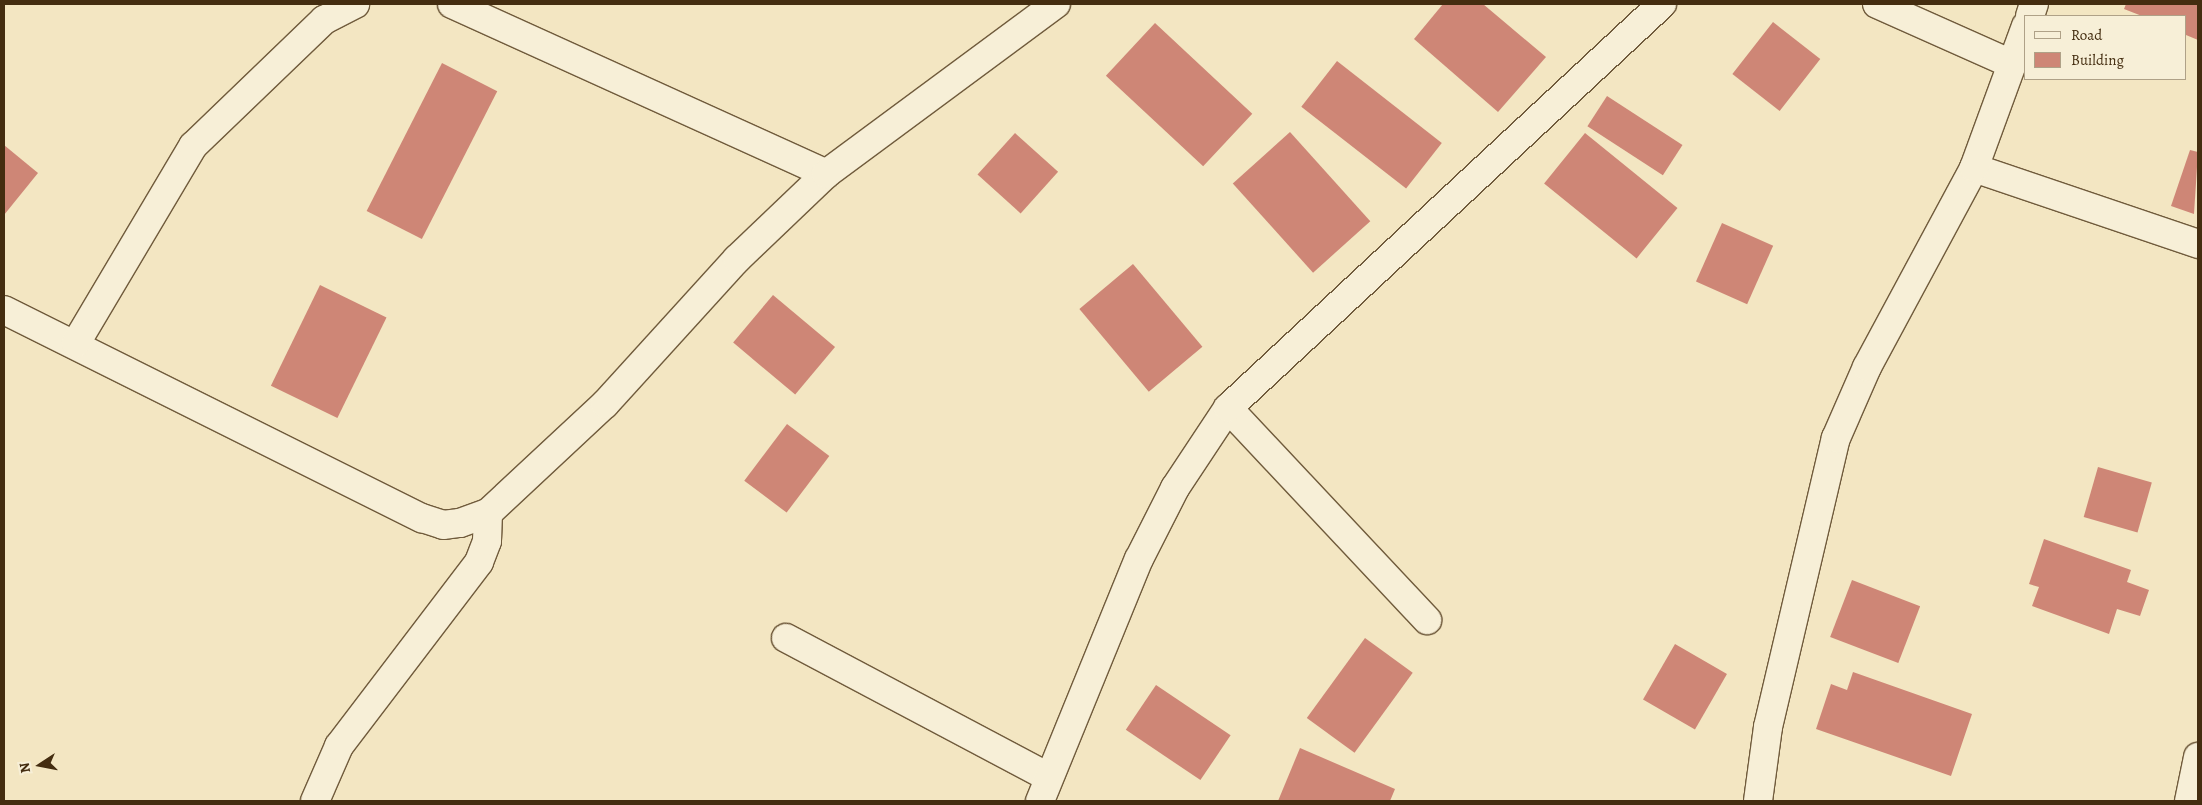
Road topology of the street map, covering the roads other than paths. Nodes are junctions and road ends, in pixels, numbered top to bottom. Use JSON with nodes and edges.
{"nodes":[{"id":1,"x":355,"y":4,"type":"edge"},
{"id":2,"x":452,"y":4,"type":"edge"},
{"id":3,"x":1056,"y":4,"type":"edge"},
{"id":4,"x":1662,"y":4,"type":"edge"},
{"id":5,"x":1877,"y":4,"type":"edge"},
{"id":6,"x":2024,"y":31,"type":"edge"},
{"id":7,"x":2012,"y":64,"type":"junction"},
{"id":8,"x":1974,"y":168,"type":"junction"},
{"id":9,"x":826,"y":174,"type":"junction"},
{"id":10,"x":2198,"y":244,"type":"edge"},
{"id":11,"x":4,"y":310,"type":"edge"},
{"id":12,"x":76,"y":343,"type":"junction"},
{"id":13,"x":1228,"y":408,"type":"junction"},
{"id":14,"x":488,"y":513,"type":"junction"},
{"id":15,"x":1427,"y":620,"type":"dead end"},
{"id":16,"x":786,"y":638,"type":"dead end"},
{"id":17,"x":2198,"y":757,"type":"edge"},
{"id":18,"x":1044,"y":789,"type":"edge"},
{"id":19,"x":316,"y":801,"type":"edge"},
{"id":20,"x":1758,"y":801,"type":"edge"},
{"id":21,"x":2189,"y":801,"type":"edge"}],
"edges":[{"from":1,"to":12,"type":"street"},
{"from":2,"to":9,"type":"street"},
{"from":3,"to":9,"type":"street"},
{"from":4,"to":13,"type":"street"},
{"from":5,"to":7,"type":"street"},
{"from":6,"to":7,"type":"street"},
{"from":7,"to":8,"type":"street"},
{"from":8,"to":10,"type":"street"},
{"from":8,"to":20,"type":"street"},
{"from":9,"to":14,"type":"street"},
{"from":11,"to":12,"type":"street"},
{"from":12,"to":14,"type":"street"},
{"from":13,"to":15,"type":"street"},
{"from":13,"to":18,"type":"street"},
{"from":14,"to":19,"type":"street"},
{"from":16,"to":18,"type":"street"},
{"from":17,"to":21,"type":"street"}]}
